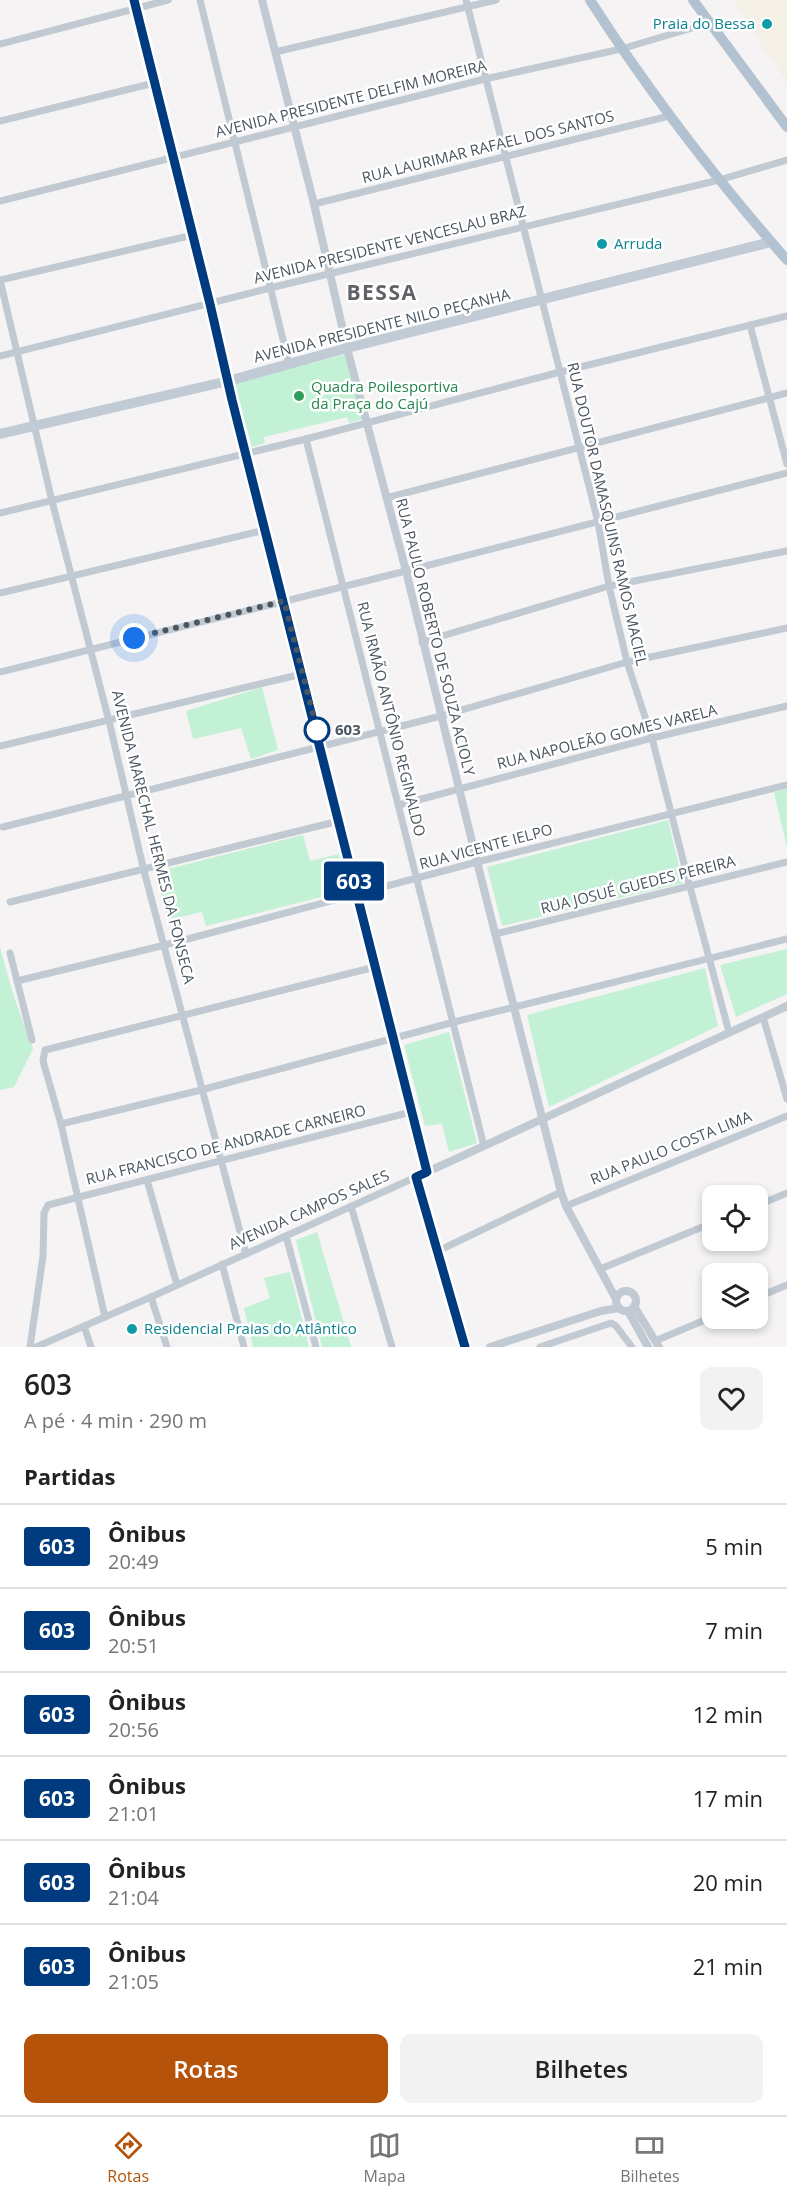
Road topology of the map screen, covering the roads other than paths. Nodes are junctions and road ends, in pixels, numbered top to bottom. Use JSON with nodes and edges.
{"nodes":[{"id":1,"x":168,"y":0,"type":"edge"},
{"id":2,"x":200,"y":0,"type":"edge"},
{"id":3,"x":262,"y":0,"type":"edge"},
{"id":4,"x":496,"y":0,"type":"edge"},
{"id":5,"x":590,"y":0,"type":"edge"},
{"id":6,"x":693,"y":0,"type":"edge"},
{"id":7,"x":467,"y":3,"type":"edge"},
{"id":8,"x":136,"y":4,"type":"edge"},
{"id":9,"x":709,"y":23,"type":"junction"},
{"id":10,"x":0,"y":44,"type":"edge"},
{"id":11,"x":621,"y":49,"type":"junction"},
{"id":12,"x":275,"y":52,"type":"junction"},
{"id":13,"x":485,"y":80,"type":"junction"},
{"id":14,"x":154,"y":83,"type":"junction"},
{"id":15,"x":669,"y":116,"type":"junction"},
{"id":16,"x":0,"y":122,"type":"edge"},
{"id":17,"x":294,"y":127,"type":"junction"},
{"id":18,"x":787,"y":127,"type":"edge"},
{"id":19,"x":236,"y":142,"type":"junction"},
{"id":20,"x":505,"y":155,"type":"junction"},
{"id":21,"x":174,"y":157,"type":"junction"},
{"id":22,"x":787,"y":160,"type":"edge"},
{"id":23,"x":719,"y":180,"type":"junction"},
{"id":24,"x":0,"y":201,"type":"edge"},
{"id":25,"x":314,"y":204,"type":"junction"},
{"id":26,"x":524,"y":227,"type":"junction"},
{"id":27,"x":193,"y":235,"type":"junction"},
{"id":28,"x":771,"y":242,"type":"junction"},
{"id":29,"x":787,"y":260,"type":"edge"},
{"id":30,"x":330,"y":274,"type":"junction"},
{"id":31,"x":0,"y":280,"type":"edge"},
{"id":32,"x":270,"y":288,"type":"junction"},
{"id":33,"x":543,"y":301,"type":"junction"},
{"id":34,"x":210,"y":304,"type":"junction"},
{"id":35,"x":787,"y":316,"type":"edge"},
{"id":36,"x":750,"y":325,"type":"junction"},
{"id":37,"x":347,"y":348,"type":"junction"},
{"id":38,"x":17,"y":352,"type":"junction"},
{"id":39,"x":0,"y":356,"type":"edge"},
{"id":40,"x":289,"y":364,"type":"junction"},
{"id":41,"x":560,"y":372,"type":"junction"},
{"id":42,"x":228,"y":381,"type":"junction"},
{"id":43,"x":787,"y":393,"type":"edge"},
{"id":44,"x":769,"y":398,"type":"junction"},
{"id":45,"x":366,"y":423,"type":"junction"},
{"id":46,"x":35,"y":426,"type":"junction"},
{"id":47,"x":0,"y":434,"type":"edge"},
{"id":48,"x":306,"y":439,"type":"junction"},
{"id":49,"x":579,"y":448,"type":"junction"},
{"id":50,"x":246,"y":454,"type":"junction"},
{"id":51,"x":787,"y":464,"type":"edge"},
{"id":52,"x":787,"y":473,"type":"edge"},
{"id":53,"x":386,"y":498,"type":"junction"},
{"id":54,"x":52,"y":501,"type":"junction"},
{"id":55,"x":0,"y":513,"type":"edge"},
{"id":56,"x":597,"y":522,"type":"junction"},
{"id":57,"x":265,"y":530,"type":"junction"},
{"id":58,"x":787,"y":550,"type":"edge"},
{"id":59,"x":406,"y":571,"type":"junction"},
{"id":60,"x":72,"y":575,"type":"junction"},
{"id":61,"x":343,"y":586,"type":"junction"},
{"id":62,"x":609,"y":586,"type":"junction"},
{"id":63,"x":0,"y":593,"type":"edge"},
{"id":64,"x":284,"y":601,"type":"junction"},
{"id":65,"x":787,"y":628,"type":"edge"},
{"id":66,"x":422,"y":642,"type":"junction"},
{"id":67,"x":91,"y":648,"type":"junction"},
{"id":68,"x":627,"y":662,"type":"junction"},
{"id":69,"x":0,"y":672,"type":"edge"},
{"id":70,"x":302,"y":674,"type":"junction"},
{"id":71,"x":787,"y":706,"type":"edge"},
{"id":72,"x":441,"y":716,"type":"junction"},
{"id":73,"x":110,"y":721,"type":"junction"},
{"id":74,"x":379,"y":732,"type":"junction"},
{"id":75,"x":652,"y":738,"type":"junction"},
{"id":76,"x":0,"y":746,"type":"edge"},
{"id":77,"x":321,"y":747,"type":"junction"},
{"id":78,"x":787,"y":785,"type":"edge"},
{"id":79,"x":459,"y":789,"type":"junction"},
{"id":80,"x":127,"y":798,"type":"junction"},
{"id":81,"x":399,"y":805,"type":"junction"},
{"id":82,"x":672,"y":814,"type":"junction"},
{"id":83,"x":339,"y":821,"type":"junction"},
{"id":84,"x":3,"y":827,"type":"dead end"},
{"id":85,"x":477,"y":862,"type":"junction"},
{"id":86,"x":787,"y":862,"type":"edge"},
{"id":87,"x":144,"y":871,"type":"junction"},
{"id":88,"x":417,"y":879,"type":"junction"},
{"id":89,"x":690,"y":886,"type":"junction"},
{"id":90,"x":357,"y":894,"type":"junction"},
{"id":91,"x":10,"y":903,"type":"dead end"},
{"id":92,"x":495,"y":934,"type":"junction"},
{"id":93,"x":787,"y":939,"type":"edge"},
{"id":94,"x":165,"y":945,"type":"junction"},
{"id":95,"x":10,"y":953,"type":"dead end"},
{"id":96,"x":709,"y":960,"type":"junction"},
{"id":97,"x":375,"y":966,"type":"junction"},
{"id":98,"x":17,"y":981,"type":"junction"},
{"id":99,"x":787,"y":1006,"type":"edge"},
{"id":100,"x":513,"y":1008,"type":"junction"},
{"id":101,"x":184,"y":1015,"type":"junction"},
{"id":102,"x":763,"y":1017,"type":"junction"},
{"id":103,"x":454,"y":1022,"type":"junction"},
{"id":104,"x":729,"y":1032,"type":"junction"},
{"id":105,"x":393,"y":1038,"type":"junction"},
{"id":106,"x":32,"y":1040,"type":"dead end"},
{"id":107,"x":785,"y":1086,"type":"edge"},
{"id":108,"x":201,"y":1090,"type":"junction"},
{"id":109,"x":787,"y":1099,"type":"edge"},
{"id":110,"x":411,"y":1112,"type":"junction"},
{"id":111,"x":787,"y":1116,"type":"edge"},
{"id":112,"x":543,"y":1120,"type":"junction"},
{"id":113,"x":61,"y":1124,"type":"junction"},
{"id":114,"x":484,"y":1146,"type":"junction"},
{"id":115,"x":219,"y":1160,"type":"junction"},
{"id":116,"x":427,"y":1172,"type":"junction"},
{"id":117,"x":416,"y":1177,"type":"junction"},
{"id":118,"x":147,"y":1180,"type":"junction"},
{"id":119,"x":561,"y":1192,"type":"junction"},
{"id":120,"x":787,"y":1193,"type":"edge"},
{"id":121,"x":77,"y":1198,"type":"junction"},
{"id":122,"x":768,"y":1201,"type":"edge"},
{"id":123,"x":351,"y":1206,"type":"junction"},
{"id":124,"x":566,"y":1206,"type":"junction"},
{"id":125,"x":702,"y":1227,"type":"edge"},
{"id":126,"x":286,"y":1236,"type":"junction"},
{"id":127,"x":438,"y":1251,"type":"junction"},
{"id":128,"x":246,"y":1254,"type":"junction"},
{"id":129,"x":222,"y":1264,"type":"junction"},
{"id":130,"x":601,"y":1271,"type":"junction"},
{"id":131,"x":177,"y":1285,"type":"junction"},
{"id":132,"x":787,"y":1285,"type":"edge"},
{"id":133,"x":622,"y":1292,"type":"junction"},
{"id":134,"x":768,"y":1293,"type":"edge"},
{"id":135,"x":152,"y":1297,"type":"junction"},
{"id":136,"x":622,"y":1305,"type":"junction"},
{"id":137,"x":105,"y":1317,"type":"junction"},
{"id":138,"x":702,"y":1322,"type":"edge"},
{"id":139,"x":84,"y":1326,"type":"junction"},
{"id":140,"x":654,"y":1345,"type":"edge"},
{"id":141,"x":30,"y":1347,"type":"edge"},
{"id":142,"x":36,"y":1347,"type":"edge"},
{"id":143,"x":91,"y":1347,"type":"edge"},
{"id":144,"x":166,"y":1347,"type":"edge"},
{"id":145,"x":244,"y":1347,"type":"edge"},
{"id":146,"x":316,"y":1347,"type":"edge"},
{"id":147,"x":392,"y":1347,"type":"edge"},
{"id":148,"x":465,"y":1347,"type":"edge"},
{"id":149,"x":490,"y":1347,"type":"edge"},
{"id":150,"x":540,"y":1347,"type":"edge"},
{"id":151,"x":632,"y":1347,"type":"edge"}],
"edges":[{"from":1,"to":8,"type":"street"},
{"from":2,"to":19,"type":"street"},
{"from":3,"to":12,"type":"street","name":"RUA PAULO ROBERTO DE SOUZA ACIOLY"},
{"from":4,"to":7,"type":"street"},
{"from":5,"to":11,"type":"main road"},
{"from":6,"to":9,"type":"main road"},
{"from":7,"to":12,"type":"street"},
{"from":7,"to":13,"type":"street","name":"RUA DOUTOR DAMASQUINS RAMOS MACIEL"},
{"from":8,"to":10,"type":"street"},
{"from":8,"to":14,"type":"street"},
{"from":9,"to":11,"type":"street","name":"AVENIDA PRESIDENTE DELFIM MOREIRA"},
{"from":9,"to":18,"type":"main road"},
{"from":11,"to":13,"type":"street","name":"AVENIDA PRESIDENTE DELFIM MOREIRA"},
{"from":11,"to":15,"type":"main road"},
{"from":12,"to":17,"type":"street","name":"RUA PAULO ROBERTO DE SOUZA ACIOLY"},
{"from":13,"to":17,"type":"street","name":"AVENIDA PRESIDENTE DELFIM MOREIRA"},
{"from":13,"to":20,"type":"street","name":"RUA DOUTOR DAMASQUINS RAMOS MACIEL"},
{"from":14,"to":16,"type":"street"},
{"from":14,"to":21,"type":"street"},
{"from":15,"to":20,"type":"street","name":"RUA LAURIMAR RAFAEL DOS SANTOS"},
{"from":15,"to":23,"type":"main road"},
{"from":17,"to":19,"type":"street","name":"AVENIDA PRESIDENTE DELFIM MOREIRA"},
{"from":17,"to":25,"type":"street","name":"RUA PAULO ROBERTO DE SOUZA ACIOLY"},
{"from":19,"to":21,"type":"street","name":"AVENIDA PRESIDENTE DELFIM MOREIRA"},
{"from":19,"to":32,"type":"street"},
{"from":20,"to":25,"type":"street","name":"RUA LAURIMAR RAFAEL DOS SANTOS"},
{"from":20,"to":26,"type":"street","name":"RUA DOUTOR DAMASQUINS RAMOS MACIEL"},
{"from":21,"to":24,"type":"street","name":"AVENIDA PRESIDENTE DELFIM MOREIRA"},
{"from":21,"to":27,"type":"street"},
{"from":22,"to":23,"type":"street","name":"AVENIDA PRESIDENTE VENCESLAU BRAZ"},
{"from":23,"to":26,"type":"street","name":"AVENIDA PRESIDENTE VENCESLAU BRAZ"},
{"from":23,"to":28,"type":"main road"},
{"from":25,"to":30,"type":"street","name":"RUA PAULO ROBERTO DE SOUZA ACIOLY"},
{"from":26,"to":30,"type":"street","name":"AVENIDA PRESIDENTE VENCESLAU BRAZ"},
{"from":26,"to":33,"type":"street","name":"RUA DOUTOR DAMASQUINS RAMOS MACIEL"},
{"from":27,"to":31,"type":"street"},
{"from":27,"to":34,"type":"street"},
{"from":28,"to":29,"type":"main road"},
{"from":28,"to":33,"type":"main road","name":"AVENIDA PRESIDENTE NILO PEÇANHA"},
{"from":30,"to":32,"type":"street","name":"AVENIDA PRESIDENTE VENCESLAU BRAZ"},
{"from":30,"to":37,"type":"street","name":"RUA PAULO ROBERTO DE SOUZA ACIOLY"},
{"from":31,"to":38,"type":"street","name":"AVENIDA MARECHAL HERMES DA FONSECA"},
{"from":32,"to":34,"type":"street","name":"AVENIDA PRESIDENTE VENCESLAU BRAZ"},
{"from":32,"to":40,"type":"street"},
{"from":33,"to":37,"type":"main road","name":"AVENIDA PRESIDENTE NILO PEÇANHA"},
{"from":33,"to":41,"type":"street","name":"RUA DOUTOR DAMASQUINS RAMOS MACIEL"},
{"from":34,"to":38,"type":"street","name":"AVENIDA PRESIDENTE VENCESLAU BRAZ"},
{"from":34,"to":42,"type":"street"},
{"from":35,"to":36,"type":"street"},
{"from":36,"to":41,"type":"street"},
{"from":36,"to":44,"type":"street"},
{"from":37,"to":40,"type":"main road","name":"AVENIDA PRESIDENTE NILO PEÇANHA"},
{"from":37,"to":45,"type":"street","name":"RUA PAULO ROBERTO DE SOUZA ACIOLY"},
{"from":38,"to":39,"type":"street","name":"AVENIDA PRESIDENTE VENCESLAU BRAZ"},
{"from":38,"to":46,"type":"street","name":"AVENIDA MARECHAL HERMES DA FONSECA"},
{"from":40,"to":42,"type":"main road","name":"AVENIDA PRESIDENTE NILO PEÇANHA"},
{"from":41,"to":45,"type":"street"},
{"from":41,"to":49,"type":"street","name":"RUA DOUTOR DAMASQUINS RAMOS MACIEL"},
{"from":42,"to":46,"type":"main road","name":"AVENIDA PRESIDENTE NILO PEÇANHA"},
{"from":42,"to":50,"type":"street"},
{"from":43,"to":44,"type":"street"},
{"from":44,"to":49,"type":"street"},
{"from":44,"to":51,"type":"street"},
{"from":45,"to":48,"type":"street"},
{"from":45,"to":53,"type":"street","name":"RUA PAULO ROBERTO DE SOUZA ACIOLY"},
{"from":46,"to":47,"type":"main road","name":"AVENIDA PRESIDENTE NILO PEÇANHA"},
{"from":46,"to":54,"type":"street","name":"AVENIDA MARECHAL HERMES DA FONSECA"},
{"from":48,"to":50,"type":"street"},
{"from":48,"to":61,"type":"street","name":"RUA IRMÃO ANTÔNIO REGINALDO"},
{"from":49,"to":53,"type":"street"},
{"from":49,"to":56,"type":"street","name":"RUA DOUTOR DAMASQUINS RAMOS MACIEL"},
{"from":50,"to":54,"type":"street"},
{"from":50,"to":57,"type":"street"},
{"from":52,"to":56,"type":"street"},
{"from":53,"to":59,"type":"street","name":"RUA PAULO ROBERTO DE SOUZA ACIOLY"},
{"from":54,"to":55,"type":"street"},
{"from":54,"to":60,"type":"street","name":"AVENIDA MARECHAL HERMES DA FONSECA"},
{"from":56,"to":59,"type":"street"},
{"from":56,"to":62,"type":"street","name":"RUA DOUTOR DAMASQUINS RAMOS MACIEL"},
{"from":57,"to":60,"type":"street"},
{"from":57,"to":64,"type":"street"},
{"from":58,"to":62,"type":"street"},
{"from":59,"to":61,"type":"street"},
{"from":59,"to":66,"type":"street","name":"RUA PAULO ROBERTO DE SOUZA ACIOLY"},
{"from":60,"to":63,"type":"street"},
{"from":60,"to":67,"type":"street","name":"AVENIDA MARECHAL HERMES DA FONSECA"},
{"from":61,"to":64,"type":"street"},
{"from":61,"to":74,"type":"street","name":"RUA IRMÃO ANTÔNIO REGINALDO"},
{"from":62,"to":66,"type":"street"},
{"from":62,"to":68,"type":"street","name":"RUA DOUTOR DAMASQUINS RAMOS MACIEL"},
{"from":64,"to":67,"type":"street"},
{"from":64,"to":70,"type":"street"},
{"from":65,"to":68,"type":"street"},
{"from":66,"to":72,"type":"street","name":"RUA PAULO ROBERTO DE SOUZA ACIOLY"},
{"from":67,"to":69,"type":"street"},
{"from":67,"to":73,"type":"street","name":"AVENIDA MARECHAL HERMES DA FONSECA"},
{"from":68,"to":72,"type":"street"},
{"from":68,"to":75,"type":"street","name":"RUA DOUTOR DAMASQUINS RAMOS MACIEL"},
{"from":70,"to":73,"type":"street"},
{"from":70,"to":77,"type":"street"},
{"from":71,"to":75,"type":"street","name":"RUA NAPOLEÃO GOMES VARELA"},
{"from":72,"to":74,"type":"street"},
{"from":72,"to":79,"type":"street","name":"RUA PAULO ROBERTO DE SOUZA ACIOLY"},
{"from":73,"to":76,"type":"street"},
{"from":73,"to":80,"type":"street","name":"AVENIDA MARECHAL HERMES DA FONSECA"},
{"from":74,"to":77,"type":"street"},
{"from":74,"to":81,"type":"street","name":"RUA IRMÃO ANTÔNIO REGINALDO"},
{"from":75,"to":79,"type":"street","name":"RUA NAPOLEÃO GOMES VARELA"},
{"from":75,"to":82,"type":"street","name":"RUA DOUTOR DAMASQUINS RAMOS MACIEL"},
{"from":77,"to":80,"type":"street"},
{"from":77,"to":83,"type":"street"},
{"from":78,"to":82,"type":"street","name":"RUA VICENTE IELPO"},
{"from":79,"to":81,"type":"street","name":"RUA NAPOLEÃO GOMES VARELA"},
{"from":79,"to":85,"type":"street","name":"RUA PAULO ROBERTO DE SOUZA ACIOLY"},
{"from":80,"to":84,"type":"street"},
{"from":80,"to":87,"type":"street","name":"AVENIDA MARECHAL HERMES DA FONSECA"},
{"from":81,"to":88,"type":"street","name":"RUA IRMÃO ANTÔNIO REGINALDO"},
{"from":82,"to":85,"type":"street","name":"RUA VICENTE IELPO"},
{"from":82,"to":89,"type":"street","name":"RUA DOUTOR DAMASQUINS RAMOS MACIEL"},
{"from":83,"to":87,"type":"street"},
{"from":83,"to":90,"type":"street"},
{"from":85,"to":88,"type":"street","name":"RUA VICENTE IELPO"},
{"from":85,"to":92,"type":"street","name":"RUA PAULO ROBERTO DE SOUZA ACIOLY"},
{"from":86,"to":89,"type":"street","name":"RUA JOSUÉ GUEDES PEREIRA"},
{"from":87,"to":91,"type":"street"},
{"from":87,"to":94,"type":"street","name":"AVENIDA MARECHAL HERMES DA FONSECA"},
{"from":88,"to":90,"type":"street","name":"RUA VICENTE IELPO"},
{"from":88,"to":103,"type":"street","name":"RUA IRMÃO ANTÔNIO REGINALDO"},
{"from":89,"to":92,"type":"street","name":"RUA JOSUÉ GUEDES PEREIRA"},
{"from":89,"to":96,"type":"street","name":"RUA DOUTOR DAMASQUINS RAMOS MACIEL"},
{"from":90,"to":94,"type":"street","name":"RUA VICENTE IELPO"},
{"from":90,"to":97,"type":"street"},
{"from":92,"to":100,"type":"street","name":"RUA PAULO ROBERTO DE SOUZA ACIOLY"},
{"from":93,"to":96,"type":"street"},
{"from":94,"to":98,"type":"street","name":"RUA VICENTE IELPO"},
{"from":94,"to":101,"type":"street","name":"AVENIDA MARECHAL HERMES DA FONSECA"},
{"from":95,"to":98,"type":"street"},
{"from":96,"to":100,"type":"street"},
{"from":96,"to":104,"type":"street","name":"RUA DOUTOR DAMASQUINS RAMOS MACIEL"},
{"from":97,"to":101,"type":"street"},
{"from":97,"to":105,"type":"street"},
{"from":98,"to":106,"type":"street"},
{"from":99,"to":102,"type":"street","name":"AVENIDA CAMPOS SALES"},
{"from":100,"to":103,"type":"street"},
{"from":100,"to":112,"type":"street","name":"RUA PAULO ROBERTO DE SOUZA ACIOLY"},
{"from":101,"to":108,"type":"street","name":"AVENIDA MARECHAL HERMES DA FONSECA"},
{"from":101,"to":113,"type":"street"},
{"from":102,"to":104,"type":"street","name":"AVENIDA CAMPOS SALES"},
{"from":102,"to":107,"type":"street"},
{"from":103,"to":105,"type":"street"},
{"from":103,"to":114,"type":"street","name":"RUA IRMÃO ANTÔNIO REGINALDO"},
{"from":104,"to":112,"type":"street","name":"AVENIDA CAMPOS SALES"},
{"from":105,"to":108,"type":"street"},
{"from":105,"to":110,"type":"street"},
{"from":107,"to":109,"type":"street"},
{"from":108,"to":113,"type":"street"},
{"from":108,"to":115,"type":"street","name":"AVENIDA MARECHAL HERMES DA FONSECA"},
{"from":110,"to":115,"type":"street","name":"RUA FRANCISCO DE ANDRADE CARNEIRO"},
{"from":110,"to":116,"type":"street"},
{"from":111,"to":124,"type":"street","name":"RUA PAULO COSTA LIMA"},
{"from":112,"to":114,"type":"street","name":"AVENIDA CAMPOS SALES"},
{"from":112,"to":119,"type":"street","name":"RUA PAULO ROBERTO DE SOUZA ACIOLY"},
{"from":113,"to":121,"type":"street"},
{"from":114,"to":116,"type":"street","name":"AVENIDA CAMPOS SALES"},
{"from":115,"to":118,"type":"street","name":"RUA FRANCISCO DE ANDRADE CARNEIRO"},
{"from":115,"to":128,"type":"street","name":"AVENIDA MARECHAL HERMES DA FONSECA"},
{"from":116,"to":117,"type":"street","name":"AVENIDA CAMPOS SALES"},
{"from":117,"to":123,"type":"street","name":"AVENIDA CAMPOS SALES"},
{"from":117,"to":127,"type":"street"},
{"from":118,"to":121,"type":"street","name":"RUA FRANCISCO DE ANDRADE CARNEIRO"},
{"from":118,"to":131,"type":"street"},
{"from":119,"to":124,"type":"street","name":"RUA PAULO ROBERTO DE SOUZA ACIOLY"},
{"from":119,"to":127,"type":"street"},
{"from":120,"to":122,"type":"street"},
{"from":121,"to":137,"type":"street"},
{"from":121,"to":141,"type":"street","name":"RUA FRANCISCO DE ANDRADE CARNEIRO"},
{"from":123,"to":126,"type":"street","name":"AVENIDA CAMPOS SALES"},
{"from":123,"to":147,"type":"street"},
{"from":124,"to":130,"type":"street","name":"RUA PAULO ROBERTO DE SOUZA ACIOLY"},
{"from":125,"to":130,"type":"street"},
{"from":126,"to":128,"type":"street","name":"AVENIDA CAMPOS SALES"},
{"from":126,"to":146,"type":"street"},
{"from":127,"to":148,"type":"street"},
{"from":128,"to":129,"type":"street","name":"AVENIDA CAMPOS SALES"},
{"from":129,"to":131,"type":"street","name":"AVENIDA CAMPOS SALES"},
{"from":129,"to":145,"type":"street"},
{"from":130,"to":133,"type":"street"},
{"from":130,"to":136,"type":"street"},
{"from":131,"to":135,"type":"street","name":"AVENIDA CAMPOS SALES"},
{"from":132,"to":134,"type":"street"},
{"from":133,"to":136,"type":"street"},
{"from":133,"to":136,"type":"street"},
{"from":135,"to":137,"type":"street","name":"AVENIDA CAMPOS SALES"},
{"from":135,"to":144,"type":"street"},
{"from":136,"to":140,"type":"street"},
{"from":136,"to":149,"type":"street"},
{"from":137,"to":139,"type":"street","name":"AVENIDA CAMPOS SALES"},
{"from":138,"to":140,"type":"street"},
{"from":139,"to":142,"type":"street","name":"AVENIDA CAMPOS SALES"},
{"from":139,"to":143,"type":"street"},
{"from":150,"to":151,"type":"street"}]}
